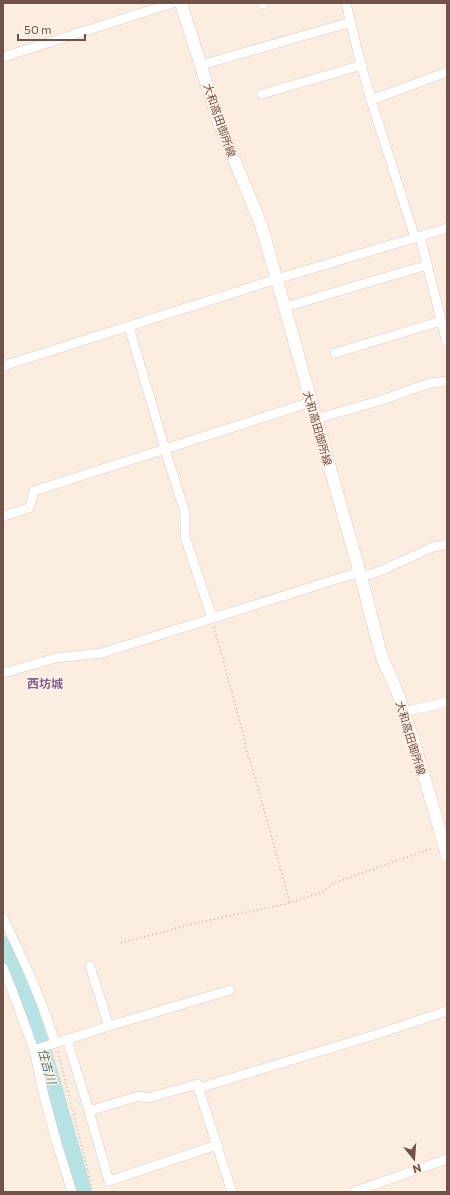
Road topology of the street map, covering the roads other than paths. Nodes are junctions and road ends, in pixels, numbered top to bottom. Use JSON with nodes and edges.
{"nodes":[{"id":1,"x":173,"y":3,"type":"edge"},
{"id":2,"x":181,"y":3,"type":"edge"},
{"id":3,"x":346,"y":3,"type":"edge"},
{"id":4,"x":351,"y":22,"type":"junction"},
{"id":5,"x":3,"y":57,"type":"edge"},
{"id":6,"x":201,"y":65,"type":"junction"},
{"id":7,"x":362,"y":65,"type":"junction"},
{"id":8,"x":447,"y":72,"type":"edge"},
{"id":9,"x":262,"y":94,"type":"dead end"},
{"id":10,"x":372,"y":100,"type":"junction"},
{"id":11,"x":447,"y":228,"type":"edge"},
{"id":12,"x":417,"y":237,"type":"junction"},
{"id":13,"x":427,"y":265,"type":"junction"},
{"id":14,"x":278,"y":279,"type":"junction"},
{"id":15,"x":285,"y":307,"type":"junction"},
{"id":16,"x":441,"y":321,"type":"junction"},
{"id":17,"x":129,"y":327,"type":"junction"},
{"id":18,"x":447,"y":343,"type":"edge"},
{"id":19,"x":335,"y":353,"type":"dead end"},
{"id":20,"x":3,"y":366,"type":"edge"},
{"id":21,"x":447,"y":381,"type":"edge"},
{"id":22,"x":311,"y":402,"type":"junction"},
{"id":23,"x":315,"y":419,"type":"junction"},
{"id":24,"x":165,"y":449,"type":"junction"},
{"id":25,"x":3,"y":516,"type":"edge"},
{"id":26,"x":447,"y":544,"type":"edge"},
{"id":27,"x":360,"y":575,"type":"junction"},
{"id":28,"x":212,"y":618,"type":"junction"},
{"id":29,"x":3,"y":673,"type":"edge"},
{"id":30,"x":447,"y":702,"type":"edge"},
{"id":31,"x":404,"y":712,"type":"junction"},
{"id":32,"x":445,"y":844,"type":"edge"},
{"id":33,"x":447,"y":856,"type":"edge"},
{"id":34,"x":3,"y":918,"type":"edge"},
{"id":35,"x":90,"y":966,"type":"dead end"},
{"id":36,"x":3,"y":968,"type":"edge"},
{"id":37,"x":230,"y":990,"type":"dead end"},
{"id":38,"x":447,"y":1011,"type":"edge"},
{"id":39,"x":109,"y":1026,"type":"junction"},
{"id":40,"x":67,"y":1039,"type":"junction"},
{"id":41,"x":55,"y":1043,"type":"junction"},
{"id":42,"x":34,"y":1050,"type":"junction"},
{"id":43,"x":199,"y":1088,"type":"junction"},
{"id":44,"x":89,"y":1111,"type":"junction"},
{"id":45,"x":217,"y":1145,"type":"junction"},
{"id":46,"x":447,"y":1159,"type":"edge"},
{"id":47,"x":72,"y":1192,"type":"edge"},
{"id":48,"x":232,"y":1192,"type":"edge"},
{"id":49,"x":353,"y":1192,"type":"edge"}],
"edges":[{"from":1,"to":5,"type":"street"},
{"from":2,"to":6,"type":"main road","name":"大和高田御所線"},
{"from":3,"to":4,"type":"street"},
{"from":4,"to":6,"type":"street"},
{"from":4,"to":7,"type":"street"},
{"from":6,"to":14,"type":"main road","name":"大和高田御所線"},
{"from":7,"to":9,"type":"street"},
{"from":7,"to":10,"type":"street"},
{"from":8,"to":10,"type":"street"},
{"from":10,"to":12,"type":"street"},
{"from":11,"to":12,"type":"street"},
{"from":12,"to":13,"type":"street"},
{"from":12,"to":14,"type":"street"},
{"from":13,"to":15,"type":"street"},
{"from":13,"to":16,"type":"street"},
{"from":14,"to":15,"type":"main road","name":"大和高田御所線"},
{"from":14,"to":17,"type":"street"},
{"from":15,"to":22,"type":"main road","name":"大和高田御所線"},
{"from":16,"to":18,"type":"street"},
{"from":16,"to":19,"type":"street"},
{"from":17,"to":20,"type":"street"},
{"from":17,"to":24,"type":"street"},
{"from":21,"to":23,"type":"street"},
{"from":22,"to":23,"type":"main road","name":"大和高田御所線"},
{"from":22,"to":24,"type":"street"},
{"from":23,"to":27,"type":"main road","name":"大和高田御所線"},
{"from":24,"to":25,"type":"street"},
{"from":24,"to":28,"type":"street"},
{"from":26,"to":27,"type":"street"},
{"from":27,"to":28,"type":"street"},
{"from":27,"to":31,"type":"main road","name":"大和高田御所線"},
{"from":28,"to":29,"type":"street"},
{"from":30,"to":31,"type":"street"},
{"from":31,"to":32,"type":"main road","name":"大和高田御所線"},
{"from":32,"to":33,"type":"main road","name":"大和高田御所線"},
{"from":34,"to":41,"type":"street"},
{"from":35,"to":39,"type":"street"},
{"from":36,"to":42,"type":"street"},
{"from":37,"to":39,"type":"street"},
{"from":38,"to":43,"type":"street"},
{"from":39,"to":40,"type":"street"},
{"from":40,"to":41,"type":"street"},
{"from":40,"to":44,"type":"street"},
{"from":41,"to":42,"type":"street"},
{"from":42,"to":47,"type":"street"},
{"from":43,"to":44,"type":"street"},
{"from":43,"to":45,"type":"street"},
{"from":44,"to":45,"type":"street"},
{"from":45,"to":48,"type":"street"},
{"from":46,"to":49,"type":"street"}]}
